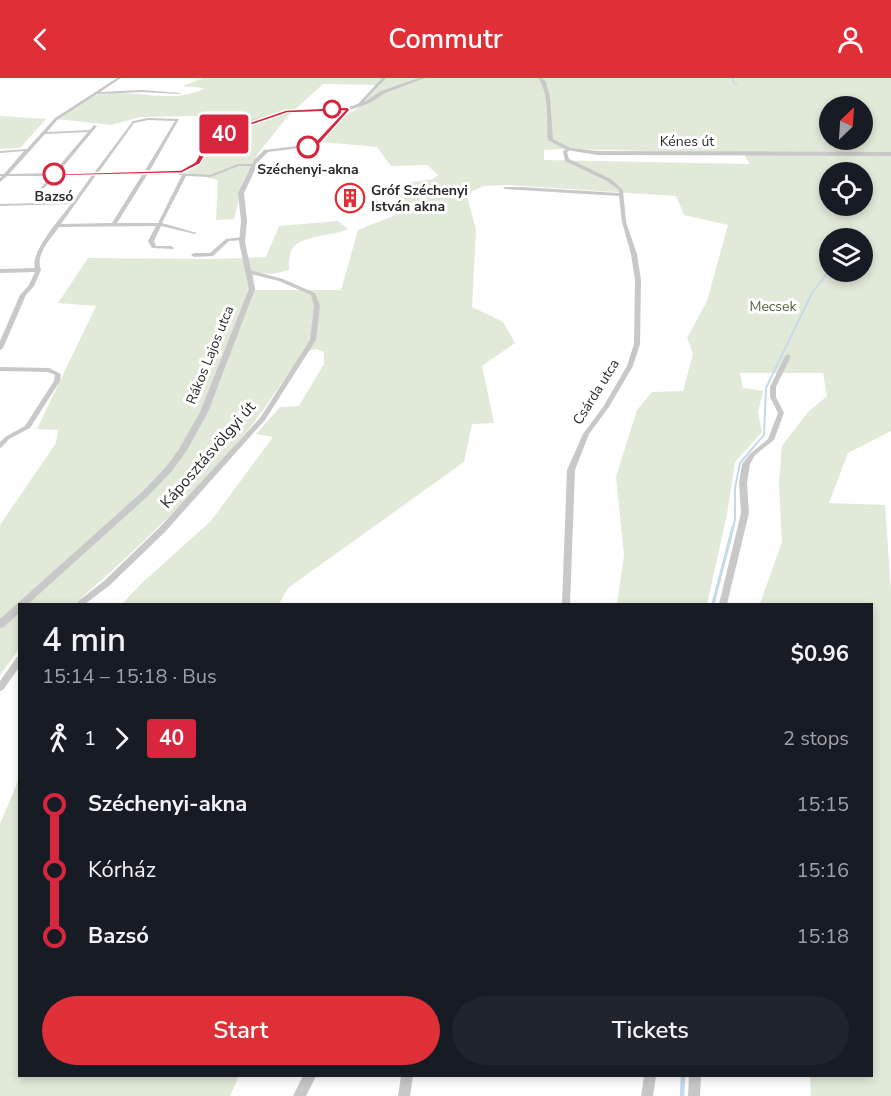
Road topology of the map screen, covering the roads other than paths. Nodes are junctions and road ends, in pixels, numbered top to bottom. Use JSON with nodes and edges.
{"nodes":[{"id":1,"x":119,"y":78,"type":"edge"},
{"id":2,"x":384,"y":78,"type":"edge"},
{"id":3,"x":423,"y":78,"type":"edge"},
{"id":4,"x":540,"y":78,"type":"edge"},
{"id":5,"x":97,"y":93,"type":"junction"},
{"id":6,"x":179,"y":93,"type":"dead end"},
{"id":7,"x":358,"y":106,"type":"junction"},
{"id":8,"x":348,"y":109,"type":"junction"},
{"id":9,"x":214,"y":115,"type":"dead end"},
{"id":10,"x":95,"y":126,"type":"dead end"},
{"id":11,"x":91,"y":131,"type":"junction"},
{"id":12,"x":42,"y":133,"type":"junction"},
{"id":13,"x":207,"y":146,"type":"junction"},
{"id":14,"x":569,"y":149,"type":"junction"},
{"id":15,"x":27,"y":150,"type":"junction"},
{"id":16,"x":0,"y":152,"type":"edge"},
{"id":17,"x":891,"y":154,"type":"edge"},
{"id":18,"x":255,"y":165,"type":"junction"},
{"id":19,"x":146,"y":173,"type":"junction"},
{"id":20,"x":175,"y":173,"type":"junction"},
{"id":21,"x":54,"y":174,"type":"junction"},
{"id":22,"x":97,"y":174,"type":"junction"},
{"id":23,"x":185,"y":174,"type":"junction"},
{"id":24,"x":3,"y":175,"type":"edge"},
{"id":25,"x":0,"y":181,"type":"edge"},
{"id":26,"x":521,"y":188,"type":"dead end"},
{"id":27,"x":42,"y":189,"type":"dead end"},
{"id":28,"x":622,"y":195,"type":"junction"},
{"id":29,"x":74,"y":203,"type":"junction"},
{"id":30,"x":0,"y":205,"type":"edge"},
{"id":31,"x":160,"y":224,"type":"junction"},
{"id":32,"x":114,"y":225,"type":"junction"},
{"id":33,"x":59,"y":226,"type":"junction"},
{"id":34,"x":195,"y":233,"type":"dead end"},
{"id":35,"x":242,"y":239,"type":"junction"},
{"id":36,"x":171,"y":248,"type":"dead end"},
{"id":37,"x":194,"y":255,"type":"dead end"},
{"id":38,"x":38,"y":270,"type":"junction"},
{"id":39,"x":0,"y":271,"type":"edge"},
{"id":40,"x":249,"y":272,"type":"junction"},
{"id":41,"x":0,"y":348,"type":"edge"},
{"id":42,"x":788,"y":356,"type":"dead end"},
{"id":43,"x":0,"y":369,"type":"edge"},
{"id":44,"x":0,"y":446,"type":"edge"},
{"id":45,"x":23,"y":603,"type":"edge"},
{"id":46,"x":81,"y":603,"type":"edge"},
{"id":47,"x":566,"y":603,"type":"edge"},
{"id":48,"x":723,"y":603,"type":"edge"},
{"id":49,"x":18,"y":608,"type":"edge"},
{"id":50,"x":0,"y":625,"type":"edge"},
{"id":51,"x":18,"y":662,"type":"edge"},
{"id":52,"x":0,"y":688,"type":"edge"},
{"id":53,"x":309,"y":1077,"type":"edge"},
{"id":54,"x":406,"y":1077,"type":"edge"},
{"id":55,"x":650,"y":1077,"type":"edge"},
{"id":56,"x":695,"y":1077,"type":"edge"},
{"id":57,"x":299,"y":1096,"type":"edge"},
{"id":58,"x":404,"y":1096,"type":"edge"},
{"id":59,"x":647,"y":1096,"type":"edge"},
{"id":60,"x":694,"y":1096,"type":"edge"}],
"edges":[{"from":1,"to":5,"type":"street"},
{"from":2,"to":7,"type":"street"},
{"from":3,"to":7,"type":"street"},
{"from":4,"to":14,"type":"street"},
{"from":5,"to":6,"type":"street"},
{"from":5,"to":12,"type":"street"},
{"from":7,"to":8,"type":"street"},
{"from":8,"to":13,"type":"street"},
{"from":8,"to":18,"type":"street","name":"Rákos Lajos utca"},
{"from":9,"to":13,"type":"street"},
{"from":10,"to":11,"type":"street"},
{"from":11,"to":12,"type":"street"},
{"from":11,"to":21,"type":"street"},
{"from":12,"to":15,"type":"street"},
{"from":13,"to":20,"type":"street"},
{"from":14,"to":17,"type":"street","name":"Kénes út"},
{"from":14,"to":28,"type":"street"},
{"from":15,"to":16,"type":"street"},
{"from":15,"to":24,"type":"street"},
{"from":18,"to":23,"type":"street"},
{"from":18,"to":35,"type":"street","name":"Rákos Lajos utca"},
{"from":19,"to":20,"type":"street"},
{"from":19,"to":22,"type":"street"},
{"from":19,"to":22,"type":"street"},
{"from":19,"to":32,"type":"street"},
{"from":20,"to":23,"type":"street"},
{"from":21,"to":22,"type":"street"},
{"from":21,"to":24,"type":"street"},
{"from":21,"to":27,"type":"street"},
{"from":22,"to":29,"type":"street"},
{"from":23,"to":31,"type":"street"},
{"from":24,"to":25,"type":"street"},
{"from":26,"to":28,"type":"street"},
{"from":28,"to":47,"type":"street","name":"Csárda utca"},
{"from":29,"to":30,"type":"street"},
{"from":29,"to":33,"type":"street"},
{"from":31,"to":32,"type":"street"},
{"from":31,"to":34,"type":"street"},
{"from":31,"to":36,"type":"street"},
{"from":32,"to":33,"type":"street"},
{"from":33,"to":38,"type":"street"},
{"from":35,"to":37,"type":"street"},
{"from":35,"to":40,"type":"street","name":"Rákos Lajos utca"},
{"from":38,"to":39,"type":"street"},
{"from":38,"to":41,"type":"street"},
{"from":40,"to":45,"type":"street","name":"Rákos Lajos utca"},
{"from":40,"to":46,"type":"street","name":"Káposztásvölgyi út"},
{"from":42,"to":48,"type":"street"},
{"from":43,"to":44,"type":"street"},
{"from":49,"to":50,"type":"street","name":"Rákos Lajos utca"},
{"from":51,"to":52,"type":"street"},
{"from":53,"to":57,"type":"street"},
{"from":54,"to":58,"type":"street"},
{"from":55,"to":59,"type":"street"},
{"from":56,"to":60,"type":"street"}]}
